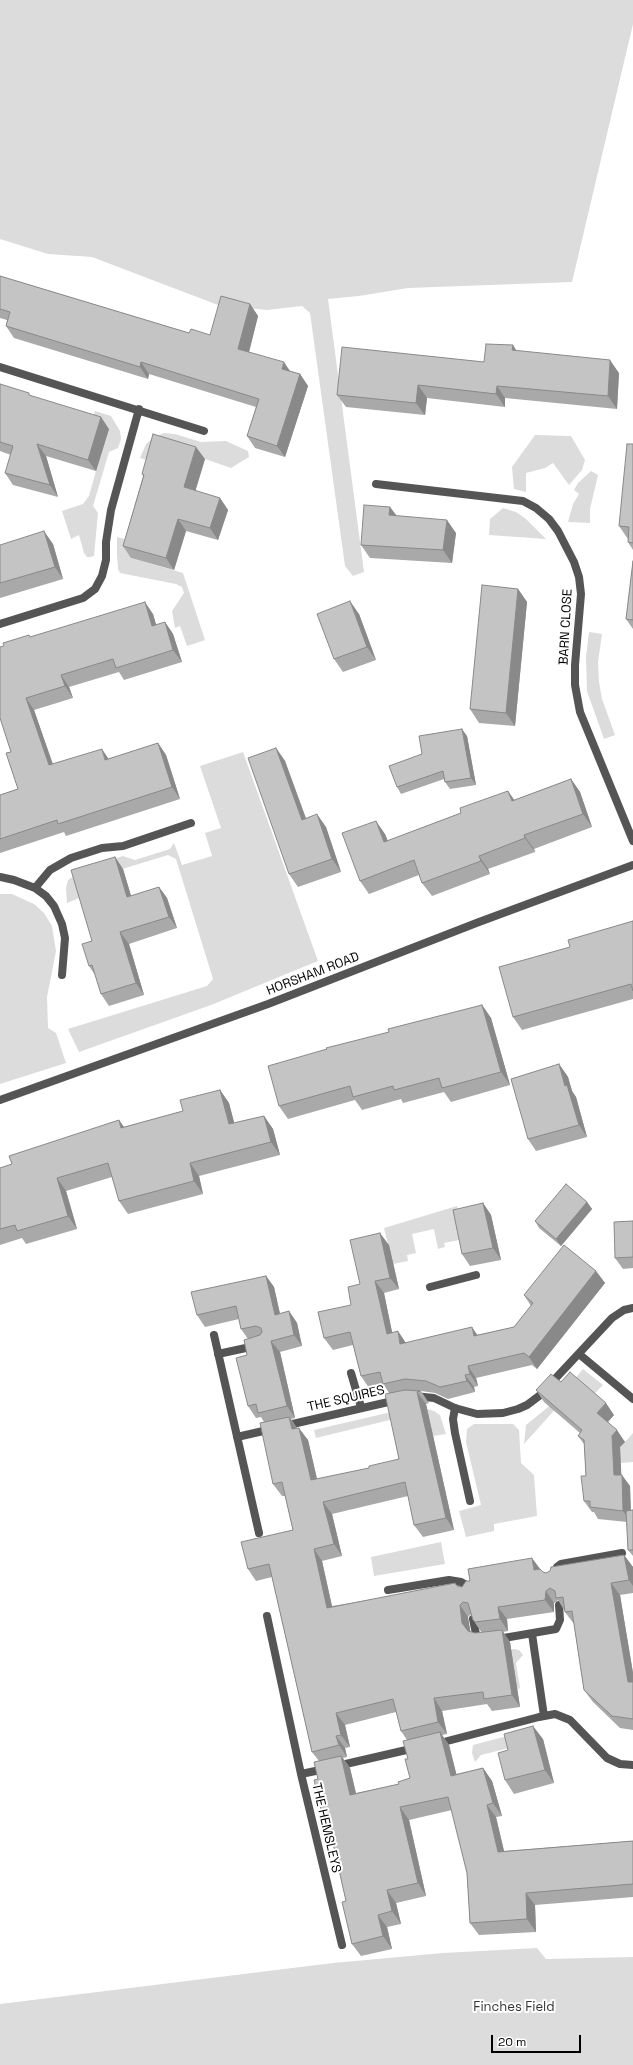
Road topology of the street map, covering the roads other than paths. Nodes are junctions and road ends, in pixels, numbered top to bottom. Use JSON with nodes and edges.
{"nodes":[{"id":1,"x":0,"y":367,"type":"edge"},
{"id":2,"x":139,"y":409,"type":"junction"},
{"id":3,"x":204,"y":431,"type":"dead end"},
{"id":4,"x":376,"y":484,"type":"dead end"},
{"id":5,"x":0,"y":624,"type":"edge"},
{"id":6,"x":190,"y":823,"type":"dead end"},
{"id":7,"x":633,"y":841,"type":"edge"},
{"id":8,"x":633,"y":865,"type":"edge"},
{"id":9,"x":0,"y":877,"type":"edge"},
{"id":10,"x":35,"y":888,"type":"junction"},
{"id":11,"x":62,"y":975,"type":"dead end"},
{"id":12,"x":0,"y":1100,"type":"edge"},
{"id":13,"x":476,"y":1275,"type":"dead end"},
{"id":14,"x":430,"y":1287,"type":"dead end"},
{"id":15,"x":633,"y":1308,"type":"edge"},
{"id":16,"x":214,"y":1335,"type":"dead end"},
{"id":17,"x":265,"y":1343,"type":"edge"},
{"id":18,"x":218,"y":1354,"type":"junction"},
{"id":19,"x":579,"y":1354,"type":"junction"},
{"id":20,"x":350,"y":1373,"type":"dead end"},
{"id":21,"x":633,"y":1398,"type":"edge"},
{"id":22,"x":361,"y":1407,"type":"junction"},
{"id":23,"x":455,"y":1408,"type":"junction"},
{"id":24,"x":237,"y":1437,"type":"junction"},
{"id":25,"x":470,"y":1501,"type":"dead end"},
{"id":26,"x":259,"y":1533,"type":"dead end"},
{"id":27,"x":622,"y":1553,"type":"dead end"},
{"id":28,"x":554,"y":1580,"type":"edge"},
{"id":29,"x":388,"y":1590,"type":"dead end"},
{"id":30,"x":469,"y":1594,"type":"edge"},
{"id":31,"x":559,"y":1605,"type":"edge"},
{"id":32,"x":267,"y":1616,"type":"dead end"},
{"id":33,"x":473,"y":1619,"type":"edge"},
{"id":34,"x":532,"y":1634,"type":"junction"},
{"id":35,"x":544,"y":1716,"type":"junction"},
{"id":36,"x":633,"y":1765,"type":"edge"},
{"id":37,"x":301,"y":1774,"type":"junction"},
{"id":38,"x":342,"y":1945,"type":"dead end"}],
"edges":[{"from":1,"to":2,"type":"street"},
{"from":2,"to":3,"type":"street"},
{"from":2,"to":5,"type":"street"},
{"from":4,"to":7,"type":"street","name":"BARN CLOSE"},
{"from":6,"to":10,"type":"street"},
{"from":8,"to":12,"type":"street","name":"HORSHAM ROAD"},
{"from":9,"to":10,"type":"street"},
{"from":10,"to":11,"type":"street"},
{"from":13,"to":14,"type":"street"},
{"from":15,"to":19,"type":"street","name":"THE SQUIRES"},
{"from":16,"to":18,"type":"street"},
{"from":17,"to":18,"type":"street"},
{"from":18,"to":24,"type":"street"},
{"from":19,"to":21,"type":"street"},
{"from":19,"to":23,"type":"street","name":"THE SQUIRES"},
{"from":20,"to":22,"type":"street"},
{"from":22,"to":23,"type":"street","name":"THE SQUIRES"},
{"from":22,"to":24,"type":"street","name":"THE SQUIRES"},
{"from":23,"to":25,"type":"street"},
{"from":24,"to":26,"type":"street"},
{"from":27,"to":28,"type":"street"},
{"from":29,"to":30,"type":"street"},
{"from":31,"to":34,"type":"street"},
{"from":32,"to":37,"type":"street"},
{"from":33,"to":34,"type":"street"},
{"from":34,"to":35,"type":"street"},
{"from":35,"to":36,"type":"street","name":"THE HEMSLEYS"},
{"from":35,"to":37,"type":"street","name":"THE HEMSLEYS"},
{"from":37,"to":38,"type":"street","name":"THE HEMSLEYS"}]}
